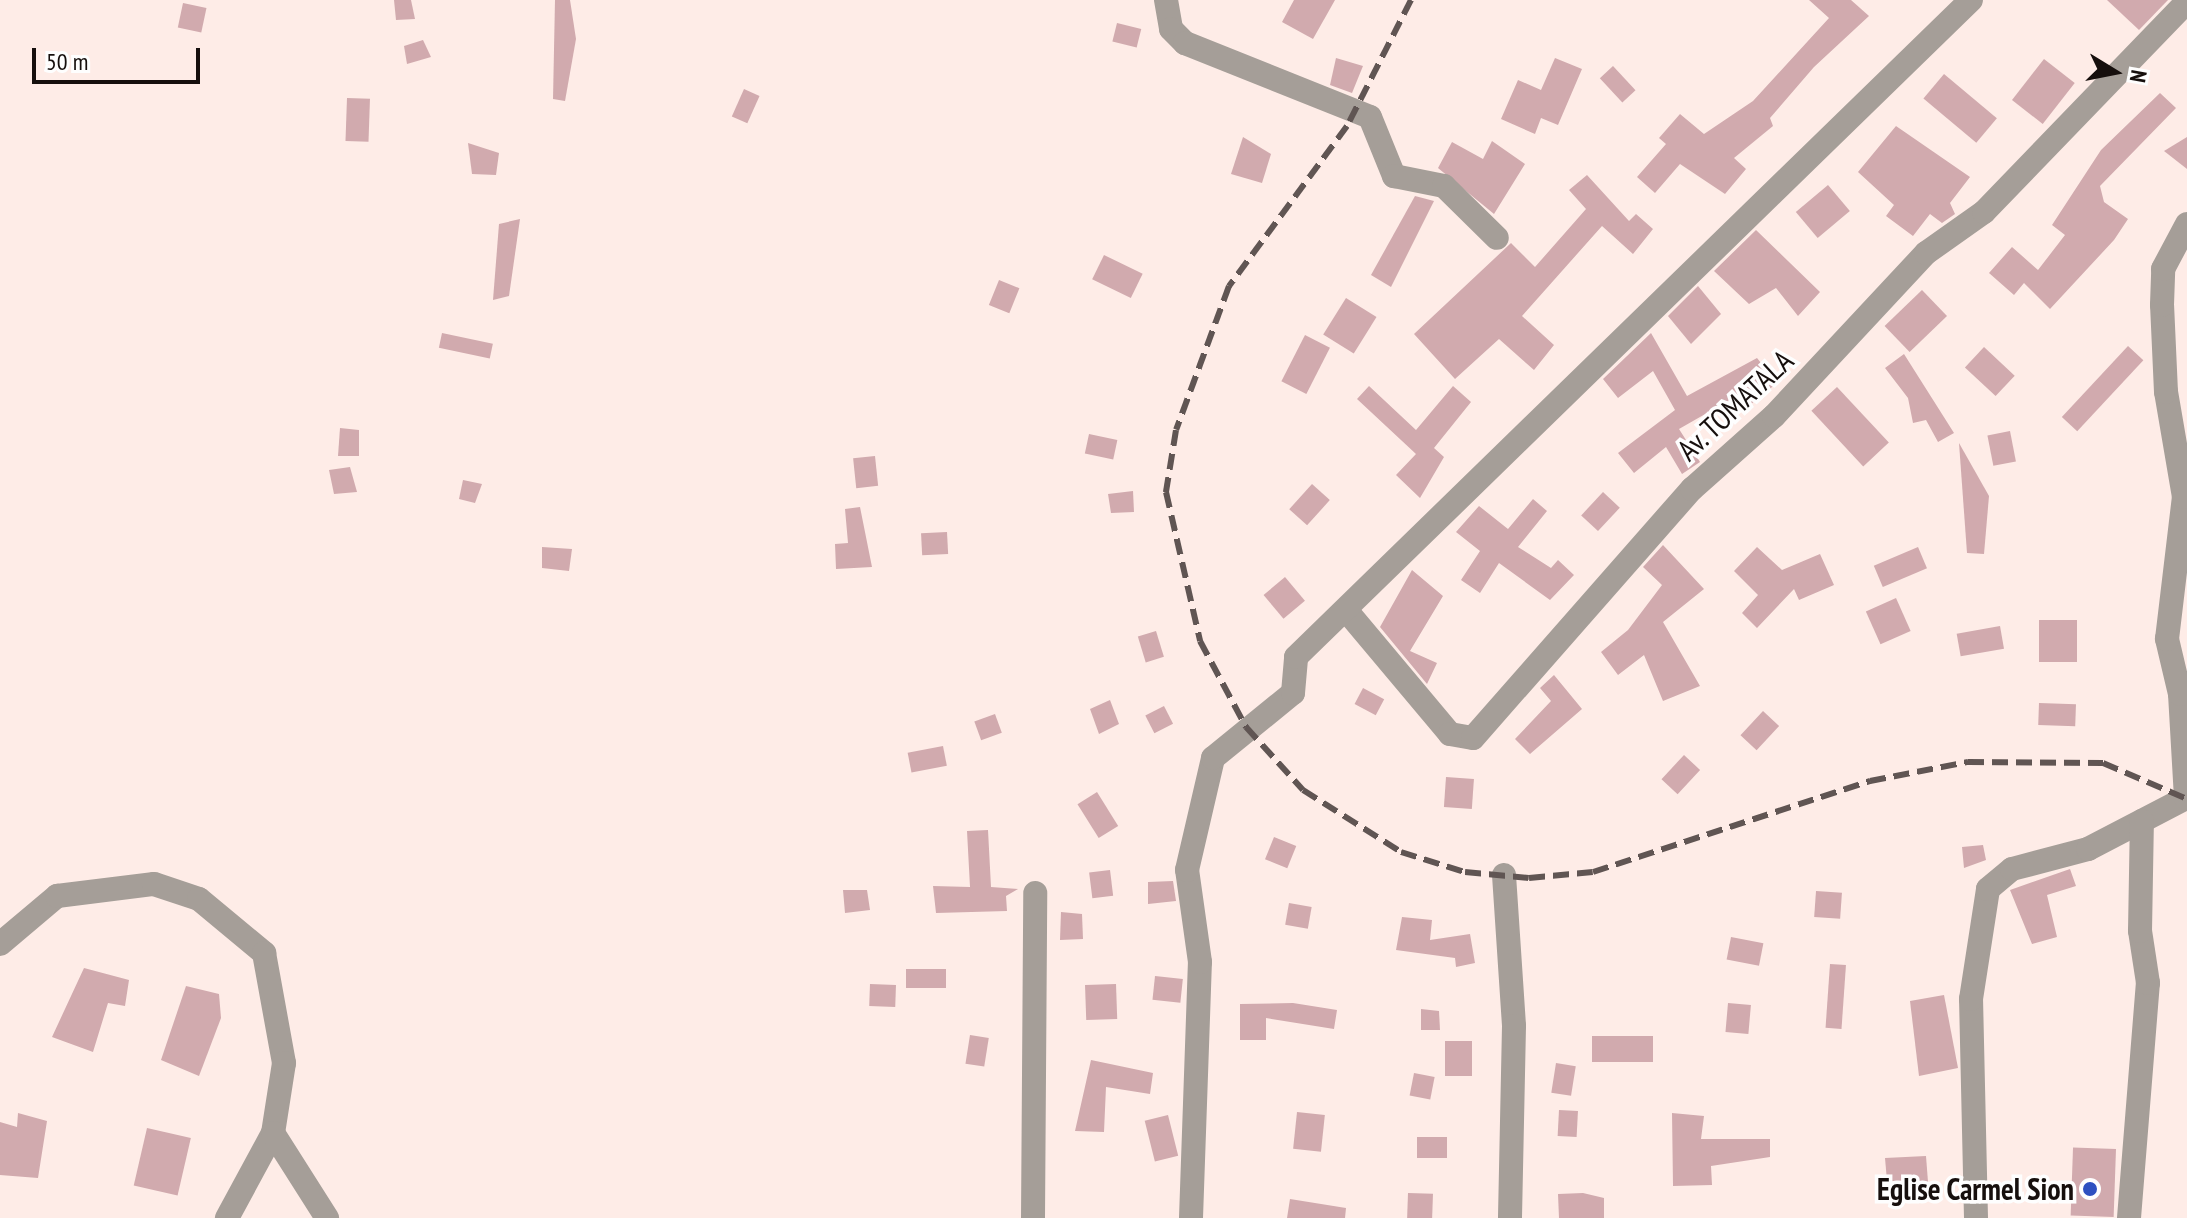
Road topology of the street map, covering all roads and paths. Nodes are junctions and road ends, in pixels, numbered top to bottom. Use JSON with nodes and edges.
{"nodes":[{"id":1,"x":1166,"y":0,"type":"edge"},
{"id":2,"x":1971,"y":0,"type":"edge"},
{"id":3,"x":2187,"y":2,"type":"edge"},
{"id":4,"x":2187,"y":224,"type":"edge"},
{"id":5,"x":1497,"y":238,"type":"dead end"},
{"id":6,"x":1346,"y":610,"type":"junction"},
{"id":7,"x":2142,"y":821,"type":"junction"},
{"id":8,"x":1504,"y":875,"type":"dead end"},
{"id":9,"x":1035,"y":893,"type":"dead end"},
{"id":10,"x":0,"y":944,"type":"edge"},
{"id":11,"x":273,"y":1133,"type":"junction"},
{"id":12,"x":227,"y":1218,"type":"edge"},
{"id":13,"x":327,"y":1218,"type":"edge"},
{"id":14,"x":1033,"y":1218,"type":"edge"},
{"id":15,"x":1191,"y":1218,"type":"edge"},
{"id":16,"x":1510,"y":1218,"type":"edge"},
{"id":17,"x":1976,"y":1218,"type":"edge"},
{"id":18,"x":2129,"y":1218,"type":"edge"}],
"edges":[{"from":1,"to":5,"type":"street"},
{"from":2,"to":6,"type":"street"},
{"from":3,"to":6,"type":"street","name":"Av. TOMATALA"},
{"from":4,"to":7,"type":"street"},
{"from":6,"to":15,"type":"street"},
{"from":7,"to":17,"type":"street"},
{"from":7,"to":18,"type":"street"},
{"from":8,"to":16,"type":"street"},
{"from":9,"to":14,"type":"street"},
{"from":10,"to":11,"type":"street"},
{"from":11,"to":12,"type":"street"},
{"from":11,"to":13,"type":"street"}]}
